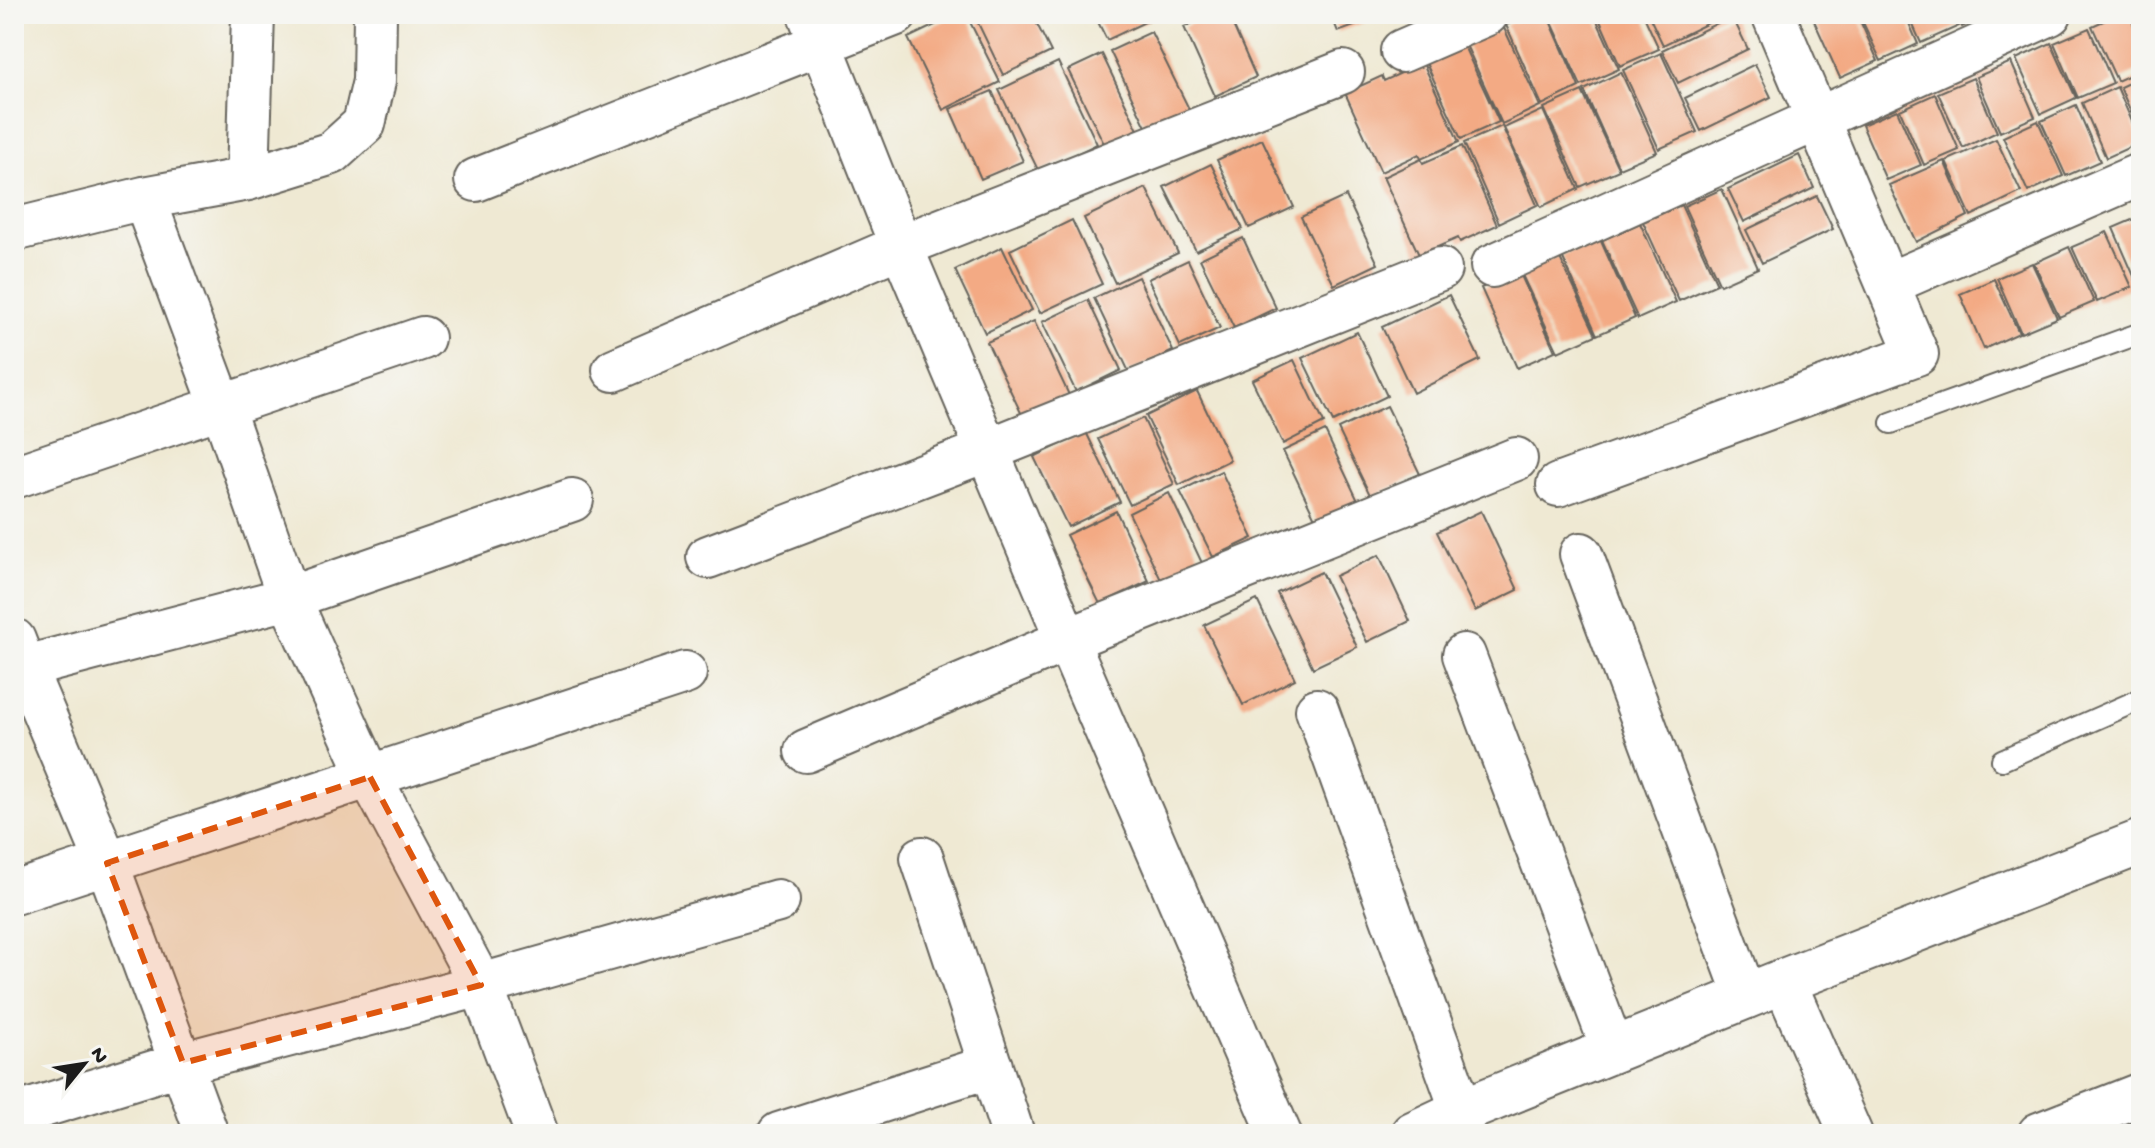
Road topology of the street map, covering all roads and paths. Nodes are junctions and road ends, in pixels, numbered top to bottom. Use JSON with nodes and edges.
{"nodes":[{"id":1,"x":253,"y":14,"type":"edge"},
{"id":2,"x":375,"y":14,"type":"edge"},
{"id":3,"x":896,"y":14,"type":"edge"},
{"id":4,"x":1487,"y":14,"type":"edge"},
{"id":5,"x":1773,"y":14,"type":"edge"},
{"id":6,"x":2050,"y":14,"type":"edge"},
{"id":7,"x":815,"y":28,"type":"edge"},
{"id":8,"x":1402,"y":51,"type":"dead end"},
{"id":9,"x":1343,"y":72,"type":"dead end"},
{"id":10,"x":1818,"y":119,"type":"junction"},
{"id":11,"x":2141,"y":174,"type":"edge"},
{"id":12,"x":248,"y":179,"type":"junction"},
{"id":13,"x":476,"y":180,"type":"dead end"},
{"id":14,"x":144,"y":198,"type":"junction"},
{"id":15,"x":14,"y":230,"type":"edge"},
{"id":16,"x":901,"y":246,"type":"junction"},
{"id":17,"x":1492,"y":266,"type":"dead end"},
{"id":18,"x":1440,"y":269,"type":"dead end"},
{"id":19,"x":1888,"y":284,"type":"junction"},
{"id":20,"x":2141,"y":333,"type":"edge"},
{"id":21,"x":423,"y":338,"type":"dead end"},
{"id":22,"x":614,"y":370,"type":"dead end"},
{"id":23,"x":222,"y":407,"type":"junction"},
{"id":24,"x":1891,"y":423,"type":"dead end"},
{"id":25,"x":988,"y":450,"type":"junction"},
{"id":26,"x":1516,"y":459,"type":"dead end"},
{"id":27,"x":14,"y":477,"type":"edge"},
{"id":28,"x":1558,"y":485,"type":"dead end"},
{"id":29,"x":572,"y":500,"type":"dead end"},
{"id":30,"x":1581,"y":554,"type":"dead end"},
{"id":31,"x":708,"y":557,"type":"dead end"},
{"id":32,"x":289,"y":598,"type":"junction"},
{"id":33,"x":1067,"y":640,"type":"junction"},
{"id":34,"x":1464,"y":655,"type":"dead end"},
{"id":35,"x":17,"y":658,"type":"edge"},
{"id":36,"x":685,"y":673,"type":"dead end"},
{"id":37,"x":2141,"y":699,"type":"edge"},
{"id":38,"x":1317,"y":710,"type":"dead end"},
{"id":39,"x":806,"y":751,"type":"dead end"},
{"id":40,"x":2002,"y":760,"type":"dead end"},
{"id":41,"x":370,"y":777,"type":"junction"},
{"id":42,"x":2141,"y":842,"type":"edge"},
{"id":43,"x":922,"y":858,"type":"dead end"},
{"id":44,"x":107,"y":863,"type":"junction"},
{"id":45,"x":14,"y":893,"type":"edge"},
{"id":46,"x":778,"y":901,"type":"dead end"},
{"id":47,"x":481,"y":985,"type":"junction"},
{"id":48,"x":1765,"y":989,"type":"junction"},
{"id":49,"x":1613,"y":1050,"type":"junction"},
{"id":50,"x":183,"y":1063,"type":"junction"},
{"id":51,"x":991,"y":1066,"type":"junction"},
{"id":52,"x":2141,"y":1094,"type":"edge"},
{"id":53,"x":1462,"y":1111,"type":"junction"},
{"id":54,"x":14,"y":1115,"type":"edge"},
{"id":55,"x":207,"y":1134,"type":"edge"},
{"id":56,"x":537,"y":1134,"type":"edge"},
{"id":57,"x":779,"y":1134,"type":"edge"},
{"id":58,"x":1013,"y":1134,"type":"edge"},
{"id":59,"x":1280,"y":1134,"type":"edge"},
{"id":60,"x":1413,"y":1134,"type":"edge"},
{"id":61,"x":1851,"y":1134,"type":"edge"},
{"id":62,"x":2039,"y":1134,"type":"edge"}],
"edges":[{"from":1,"to":12,"type":"street"},
{"from":2,"to":12,"type":"street"},
{"from":3,"to":7,"type":"street"},
{"from":4,"to":8,"type":"street"},
{"from":5,"to":10,"type":"street"},
{"from":6,"to":10,"type":"street"},
{"from":7,"to":13,"type":"street"},
{"from":7,"to":16,"type":"street"},
{"from":9,"to":16,"type":"street"},
{"from":10,"to":17,"type":"street"},
{"from":10,"to":19,"type":"street"},
{"from":11,"to":19,"type":"street"},
{"from":12,"to":14,"type":"street"},
{"from":14,"to":15,"type":"street"},
{"from":14,"to":23,"type":"street"},
{"from":16,"to":22,"type":"street"},
{"from":16,"to":25,"type":"street"},
{"from":18,"to":25,"type":"street"},
{"from":19,"to":28,"type":"street"},
{"from":20,"to":24,"type":"lane"},
{"from":21,"to":23,"type":"street"},
{"from":23,"to":27,"type":"street"},
{"from":23,"to":32,"type":"street"},
{"from":25,"to":31,"type":"street"},
{"from":25,"to":33,"type":"street"},
{"from":26,"to":33,"type":"street"},
{"from":29,"to":32,"type":"street"},
{"from":30,"to":48,"type":"street"},
{"from":32,"to":35,"type":"street"},
{"from":32,"to":41,"type":"street"},
{"from":33,"to":39,"type":"street"},
{"from":33,"to":59,"type":"street"},
{"from":34,"to":49,"type":"street"},
{"from":35,"to":44,"type":"street"},
{"from":36,"to":41,"type":"street"},
{"from":37,"to":40,"type":"lane"},
{"from":38,"to":53,"type":"street"},
{"from":41,"to":44,"type":"street"},
{"from":41,"to":47,"type":"street"},
{"from":42,"to":48,"type":"street"},
{"from":43,"to":51,"type":"street"},
{"from":44,"to":45,"type":"street"},
{"from":44,"to":50,"type":"street"},
{"from":46,"to":47,"type":"street"},
{"from":47,"to":50,"type":"street"},
{"from":47,"to":56,"type":"street"},
{"from":48,"to":49,"type":"street"},
{"from":48,"to":61,"type":"street"},
{"from":49,"to":53,"type":"street"},
{"from":50,"to":54,"type":"street"},
{"from":50,"to":55,"type":"street"},
{"from":51,"to":57,"type":"street"},
{"from":51,"to":58,"type":"street"},
{"from":52,"to":62,"type":"street"},
{"from":53,"to":60,"type":"street"}]}
